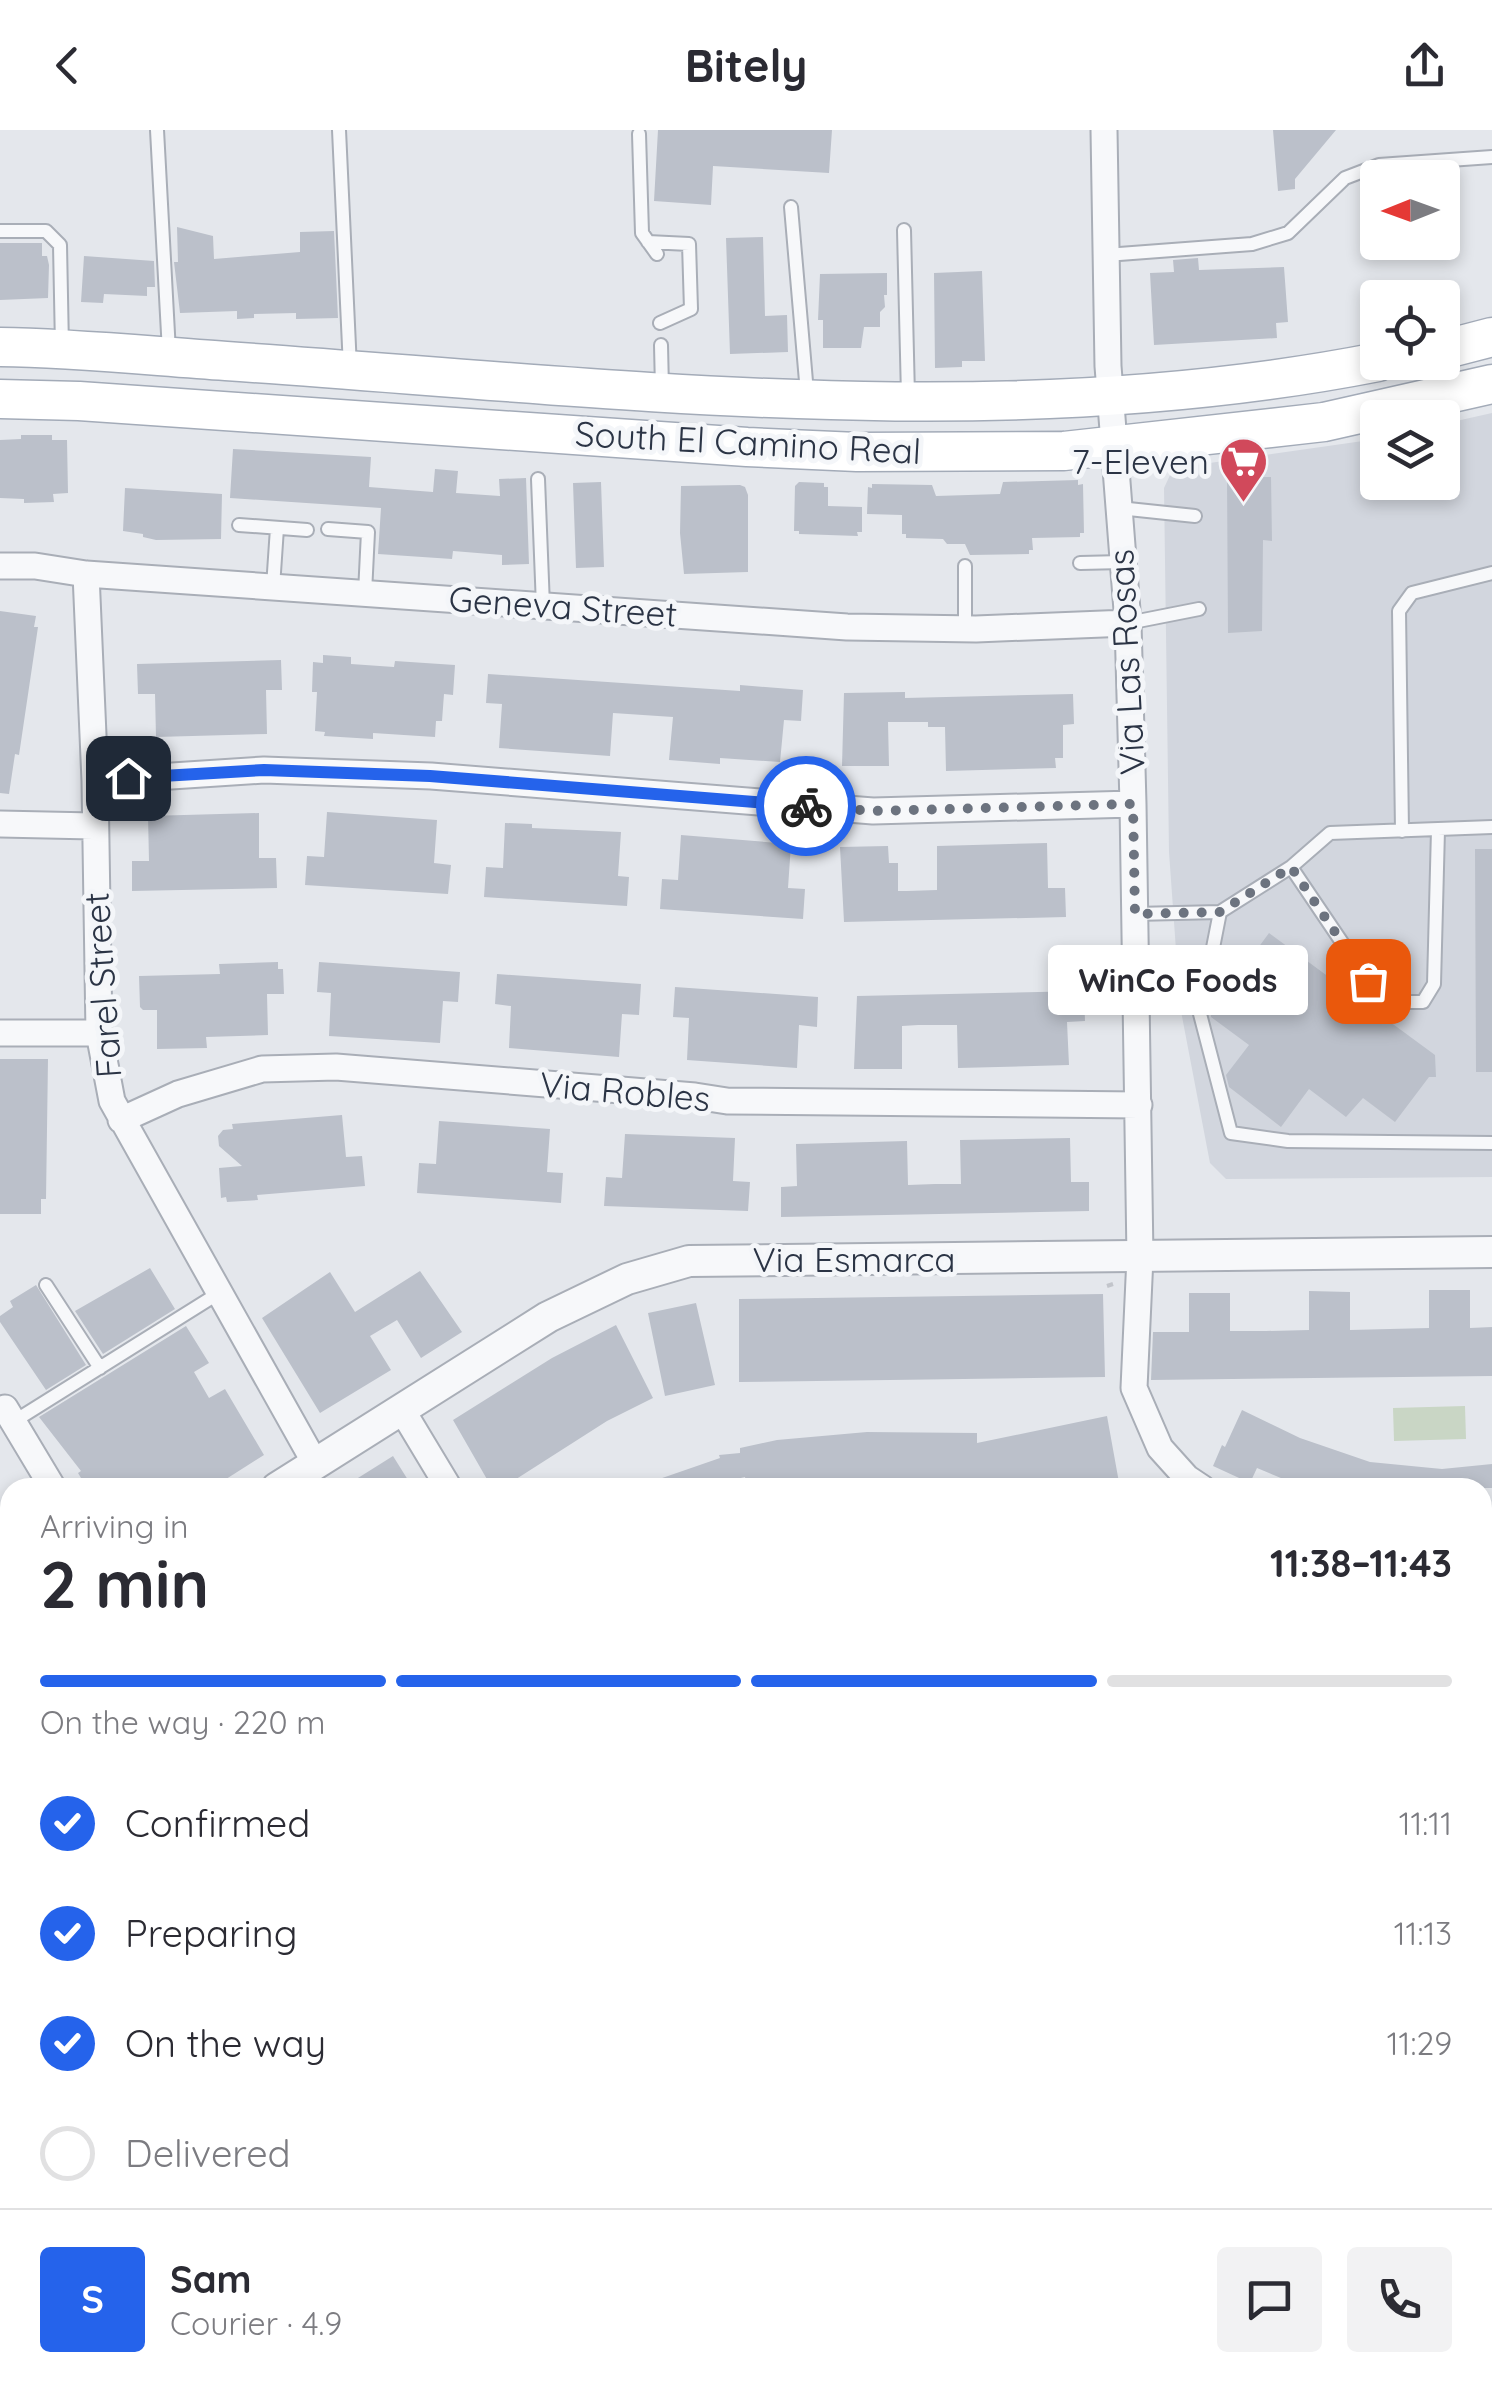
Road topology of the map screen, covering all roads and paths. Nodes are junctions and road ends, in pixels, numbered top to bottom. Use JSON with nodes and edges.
{"nodes":[{"id":1,"x":156,"y":130,"type":"edge"},
{"id":2,"x":339,"y":130,"type":"edge"},
{"id":3,"x":1104,"y":130,"type":"edge"},
{"id":4,"x":638,"y":134,"type":"dead end"},
{"id":5,"x":1492,"y":157,"type":"edge"},
{"id":6,"x":790,"y":207,"type":"dead end"},
{"id":7,"x":904,"y":230,"type":"dead end"},
{"id":8,"x":0,"y":231,"type":"edge"},
{"id":9,"x":648,"y":242,"type":"junction"},
{"id":10,"x":657,"y":254,"type":"dead end"},
{"id":11,"x":1106,"y":255,"type":"junction"},
{"id":12,"x":660,"y":323,"type":"dead end"},
{"id":13,"x":1492,"y":337,"type":"edge"},
{"id":14,"x":1460,"y":345,"type":"edge"},
{"id":15,"x":661,"y":346,"type":"dead end"},
{"id":16,"x":0,"y":347,"type":"edge"},
{"id":17,"x":53,"y":350,"type":"junction"},
{"id":18,"x":169,"y":358,"type":"junction"},
{"id":19,"x":1360,"y":365,"type":"edge"},
{"id":20,"x":350,"y":370,"type":"junction"},
{"id":21,"x":0,"y":372,"type":"edge"},
{"id":22,"x":1492,"y":384,"type":"edge"},
{"id":23,"x":662,"y":392,"type":"junction"},
{"id":24,"x":1112,"y":398,"type":"junction"},
{"id":25,"x":0,"y":399,"type":"edge"},
{"id":26,"x":808,"y":401,"type":"junction"},
{"id":27,"x":908,"y":404,"type":"junction"},
{"id":28,"x":1116,"y":446,"type":"junction"},
{"id":29,"x":538,"y":479,"type":"dead end"},
{"id":30,"x":1120,"y":508,"type":"junction"},
{"id":31,"x":1194,"y":516,"type":"dead end"},
{"id":32,"x":239,"y":525,"type":"dead end"},
{"id":33,"x":276,"y":528,"type":"junction"},
{"id":34,"x":328,"y":528,"type":"dead end"},
{"id":35,"x":308,"y":530,"type":"dead end"},
{"id":36,"x":1124,"y":562,"type":"junction"},
{"id":37,"x":1080,"y":563,"type":"dead end"},
{"id":38,"x":0,"y":566,"type":"edge"},
{"id":39,"x":965,"y":566,"type":"dead end"},
{"id":40,"x":1492,"y":573,"type":"edge"},
{"id":41,"x":86,"y":574,"type":"junction"},
{"id":42,"x":273,"y":587,"type":"junction"},
{"id":43,"x":366,"y":593,"type":"junction"},
{"id":44,"x":544,"y":606,"type":"junction"},
{"id":45,"x":1199,"y":608,"type":"dead end"},
{"id":46,"x":1128,"y":623,"type":"junction"},
{"id":47,"x":964,"y":629,"type":"junction"},
{"id":48,"x":94,"y":781,"type":"junction"},
{"id":49,"x":1133,"y":804,"type":"junction"},
{"id":50,"x":0,"y":824,"type":"edge"},
{"id":51,"x":93,"y":826,"type":"junction"},
{"id":52,"x":1492,"y":827,"type":"edge"},
{"id":53,"x":1438,"y":830,"type":"junction"},
{"id":54,"x":1402,"y":831,"type":"junction"},
{"id":55,"x":1291,"y":867,"type":"junction"},
{"id":56,"x":1220,"y":912,"type":"junction"},
{"id":57,"x":1135,"y":914,"type":"junction"},
{"id":58,"x":0,"y":1033,"type":"edge"},
{"id":59,"x":99,"y":1033,"type":"junction"},
{"id":60,"x":1138,"y":1105,"type":"junction"},
{"id":61,"x":121,"y":1120,"type":"junction"},
{"id":62,"x":1492,"y":1143,"type":"edge"},
{"id":63,"x":1492,"y":1252,"type":"edge"},
{"id":64,"x":1140,"y":1257,"type":"junction"},
{"id":65,"x":46,"y":1285,"type":"dead end"},
{"id":66,"x":219,"y":1293,"type":"junction"},
{"id":67,"x":100,"y":1368,"type":"junction"},
{"id":68,"x":402,"y":1410,"type":"junction"},
{"id":69,"x":9,"y":1415,"type":"joint"},
{"id":70,"x":315,"y":1463,"type":"junction"},
{"id":71,"x":47,"y":1478,"type":"edge"},
{"id":72,"x":292,"y":1478,"type":"edge"},
{"id":73,"x":443,"y":1478,"type":"edge"},
{"id":74,"x":1183,"y":1478,"type":"edge"}],
"edges":[{"from":1,"to":18,"type":"lane"},
{"from":2,"to":20,"type":"lane"},
{"from":3,"to":11,"type":"street","name":"Via Las Rosas"},
{"from":4,"to":9,"type":"lane"},
{"from":5,"to":11,"type":"lane"},
{"from":6,"to":26,"type":"lane"},
{"from":7,"to":27,"type":"lane"},
{"from":8,"to":17,"type":"lane"},
{"from":9,"to":10,"type":"lane"},
{"from":9,"to":12,"type":"lane"},
{"from":11,"to":24,"type":"street","name":"Via Las Rosas"},
{"from":13,"to":14,"type":"main road"},
{"from":15,"to":23,"type":"lane"},
{"from":16,"to":17,"type":"main road","name":"South El Camino Real"},
{"from":17,"to":18,"type":"main road","name":"South El Camino Real"},
{"from":17,"to":21,"type":"main road"},
{"from":18,"to":20,"type":"main road","name":"South El Camino Real"},
{"from":19,"to":24,"type":"main road","name":"South El Camino Real"},
{"from":20,"to":23,"type":"main road","name":"South El Camino Real"},
{"from":22,"to":28,"type":"main road","name":"South El Camino Real"},
{"from":23,"to":26,"type":"main road","name":"South El Camino Real"},
{"from":24,"to":27,"type":"main road","name":"South El Camino Real"},
{"from":24,"to":28,"type":"street","name":"Via Las Rosas"},
{"from":25,"to":28,"type":"main road","name":"South El Camino Real"},
{"from":26,"to":27,"type":"main road","name":"South El Camino Real"},
{"from":28,"to":30,"type":"street","name":"Via Las Rosas"},
{"from":29,"to":44,"type":"lane"},
{"from":30,"to":31,"type":"lane"},
{"from":30,"to":36,"type":"street","name":"Via Las Rosas"},
{"from":32,"to":33,"type":"lane"},
{"from":33,"to":35,"type":"lane"},
{"from":33,"to":42,"type":"lane"},
{"from":34,"to":43,"type":"lane"},
{"from":36,"to":37,"type":"lane"},
{"from":36,"to":46,"type":"street","name":"Via Las Rosas"},
{"from":38,"to":41,"type":"street","name":"Geneva Street"},
{"from":39,"to":47,"type":"lane"},
{"from":40,"to":54,"type":"lane"},
{"from":41,"to":42,"type":"street","name":"Geneva Street"},
{"from":41,"to":48,"type":"street","name":"Farel Street"},
{"from":42,"to":43,"type":"street","name":"Geneva Street"},
{"from":43,"to":44,"type":"street","name":"Geneva Street"},
{"from":44,"to":47,"type":"street","name":"Geneva Street"},
{"from":45,"to":46,"type":"lane"},
{"from":46,"to":47,"type":"street","name":"Geneva Street"},
{"from":46,"to":49,"type":"street","name":"Via Las Rosas"},
{"from":48,"to":49,"type":"street"},
{"from":48,"to":51,"type":"street","name":"Farel Street"},
{"from":49,"to":57,"type":"street","name":"Via Las Rosas"},
{"from":50,"to":51,"type":"street"},
{"from":51,"to":59,"type":"street","name":"Farel Street"},
{"from":52,"to":53,"type":"lane"},
{"from":53,"to":54,"type":"lane"},
{"from":53,"to":55,"type":"lane"},
{"from":54,"to":55,"type":"lane"},
{"from":55,"to":56,"type":"lane"},
{"from":56,"to":57,"type":"lane"},
{"from":56,"to":62,"type":"lane"},
{"from":57,"to":60,"type":"street","name":"Via Las Rosas"},
{"from":58,"to":59,"type":"street"},
{"from":59,"to":61,"type":"street","name":"Farel Street"},
{"from":60,"to":61,"type":"street","name":"Via Robles"},
{"from":60,"to":64,"type":"street","name":"Via Las Rosas"},
{"from":61,"to":66,"type":"street","name":"Farel Street"},
{"from":63,"to":64,"type":"street","name":"Via Esmarca"},
{"from":64,"to":68,"type":"street","name":"Via Esmarca"},
{"from":64,"to":74,"type":"street","name":"Via Las Rosas"},
{"from":65,"to":67,"type":"lane"},
{"from":66,"to":67,"type":"lane"},
{"from":66,"to":70,"type":"street","name":"Farel Street"},
{"from":67,"to":69,"type":"lane"},
{"from":68,"to":70,"type":"street","name":"Via Esmarca"},
{"from":68,"to":73,"type":"street"},
{"from":69,"to":71,"type":"street"},
{"from":70,"to":72,"type":"street","name":"Via Esmarca"}]}
